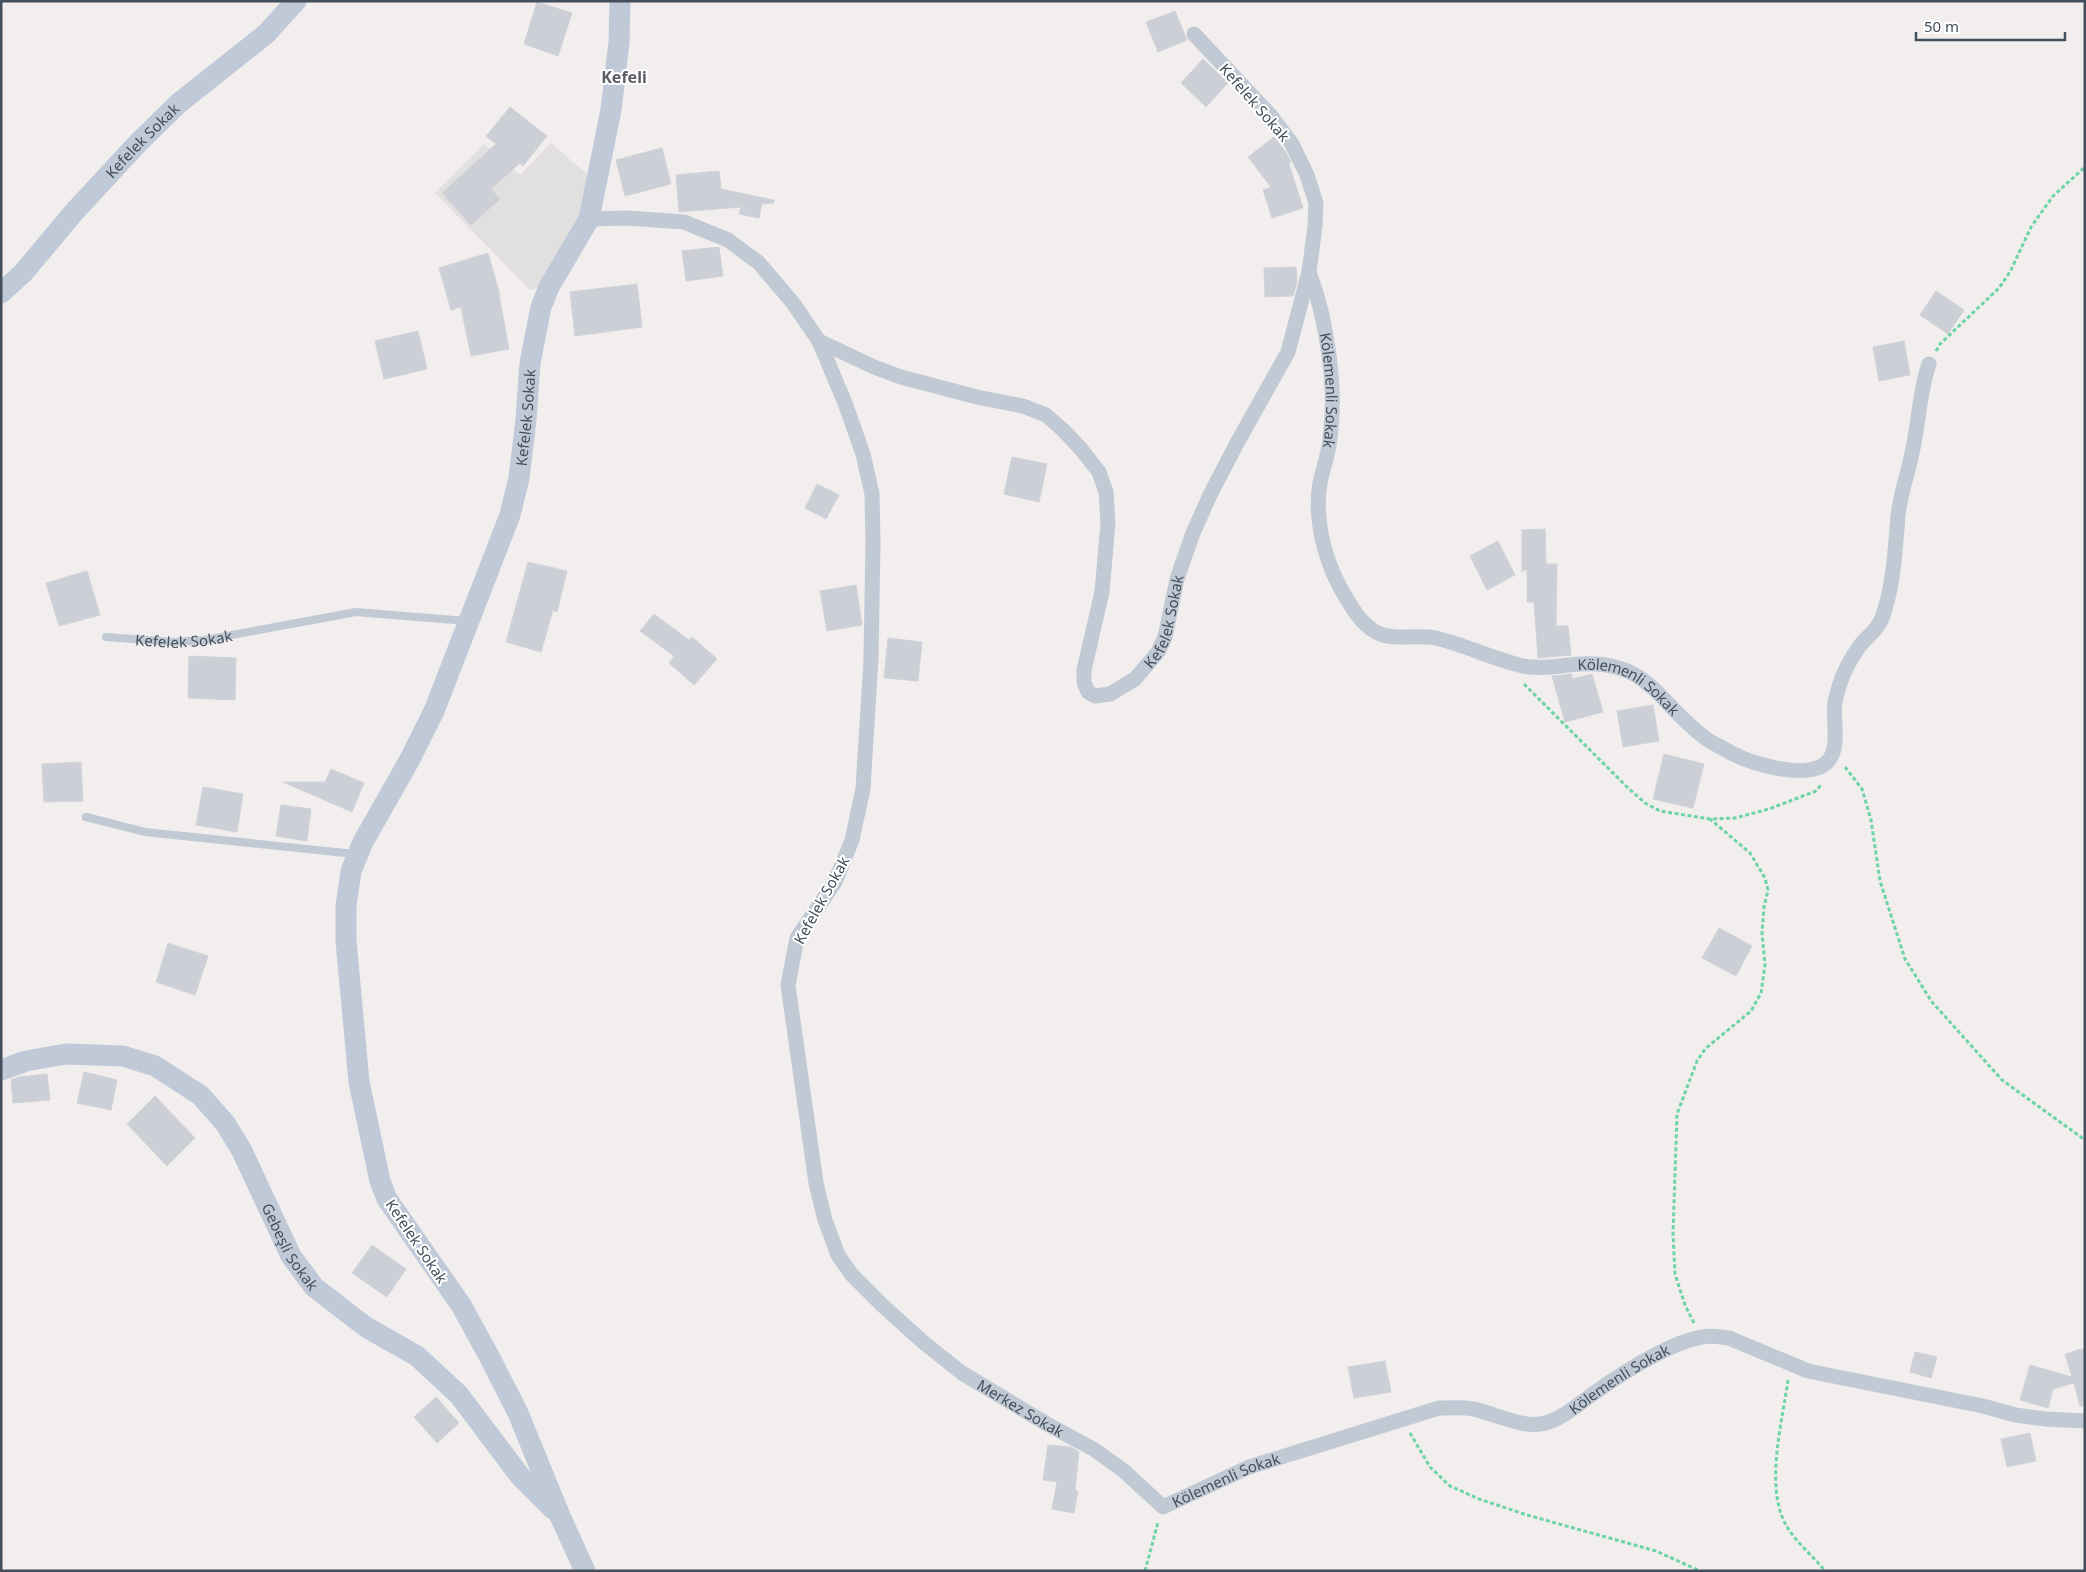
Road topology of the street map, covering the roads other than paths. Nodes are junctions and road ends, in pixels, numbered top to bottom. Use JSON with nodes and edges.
{"nodes":[{"id":1,"x":296,"y":1,"type":"edge"},
{"id":2,"x":620,"y":1,"type":"edge"},
{"id":3,"x":1194,"y":34,"type":"dead end"},
{"id":4,"x":589,"y":219,"type":"junction"},
{"id":5,"x":1309,"y":272,"type":"junction"},
{"id":6,"x":1,"y":293,"type":"edge"},
{"id":7,"x":819,"y":342,"type":"junction"},
{"id":8,"x":1929,"y":364,"type":"road end"},
{"id":9,"x":469,"y":621,"type":"junction"},
{"id":10,"x":106,"y":637,"type":"dead end"},
{"id":11,"x":86,"y":817,"type":"dead end"},
{"id":12,"x":358,"y":854,"type":"junction"},
{"id":13,"x":1,"y":1070,"type":"edge"},
{"id":14,"x":838,"y":1255,"type":"joint"},
{"id":15,"x":2085,"y":1421,"type":"edge"},
{"id":16,"x":1162,"y":1507,"type":"joint"},
{"id":17,"x":560,"y":1516,"type":"junction"},
{"id":18,"x":585,"y":1571,"type":"edge"}],
"edges":[{"from":1,"to":6,"type":"street","name":"Kefelek Sokak"},
{"from":2,"to":4,"type":"street","name":"Kefelek Sokak"},
{"from":3,"to":5,"type":"street","name":"Kefelek Sokak"},
{"from":4,"to":7,"type":"street","name":"Kefelek Sokak"},
{"from":4,"to":9,"type":"street","name":"Kefelek Sokak"},
{"from":5,"to":7,"type":"street","name":"Kefelek Sokak"},
{"from":5,"to":8,"type":"street","name":"Kölemenli Sokak"},
{"from":7,"to":14,"type":"street","name":"Kefelek Sokak"},
{"from":9,"to":10,"type":"lane","name":"Kefelek Sokak"},
{"from":9,"to":12,"type":"street","name":"Kefelek Sokak"},
{"from":11,"to":12,"type":"lane"},
{"from":12,"to":17,"type":"street","name":"Kefelek Sokak"},
{"from":13,"to":17,"type":"street","name":"Gebeşli Sokak"},
{"from":14,"to":16,"type":"street","name":"Merkez Sokak"},
{"from":15,"to":16,"type":"street","name":"Kölemenli Sokak"},
{"from":17,"to":18,"type":"street"}]}
